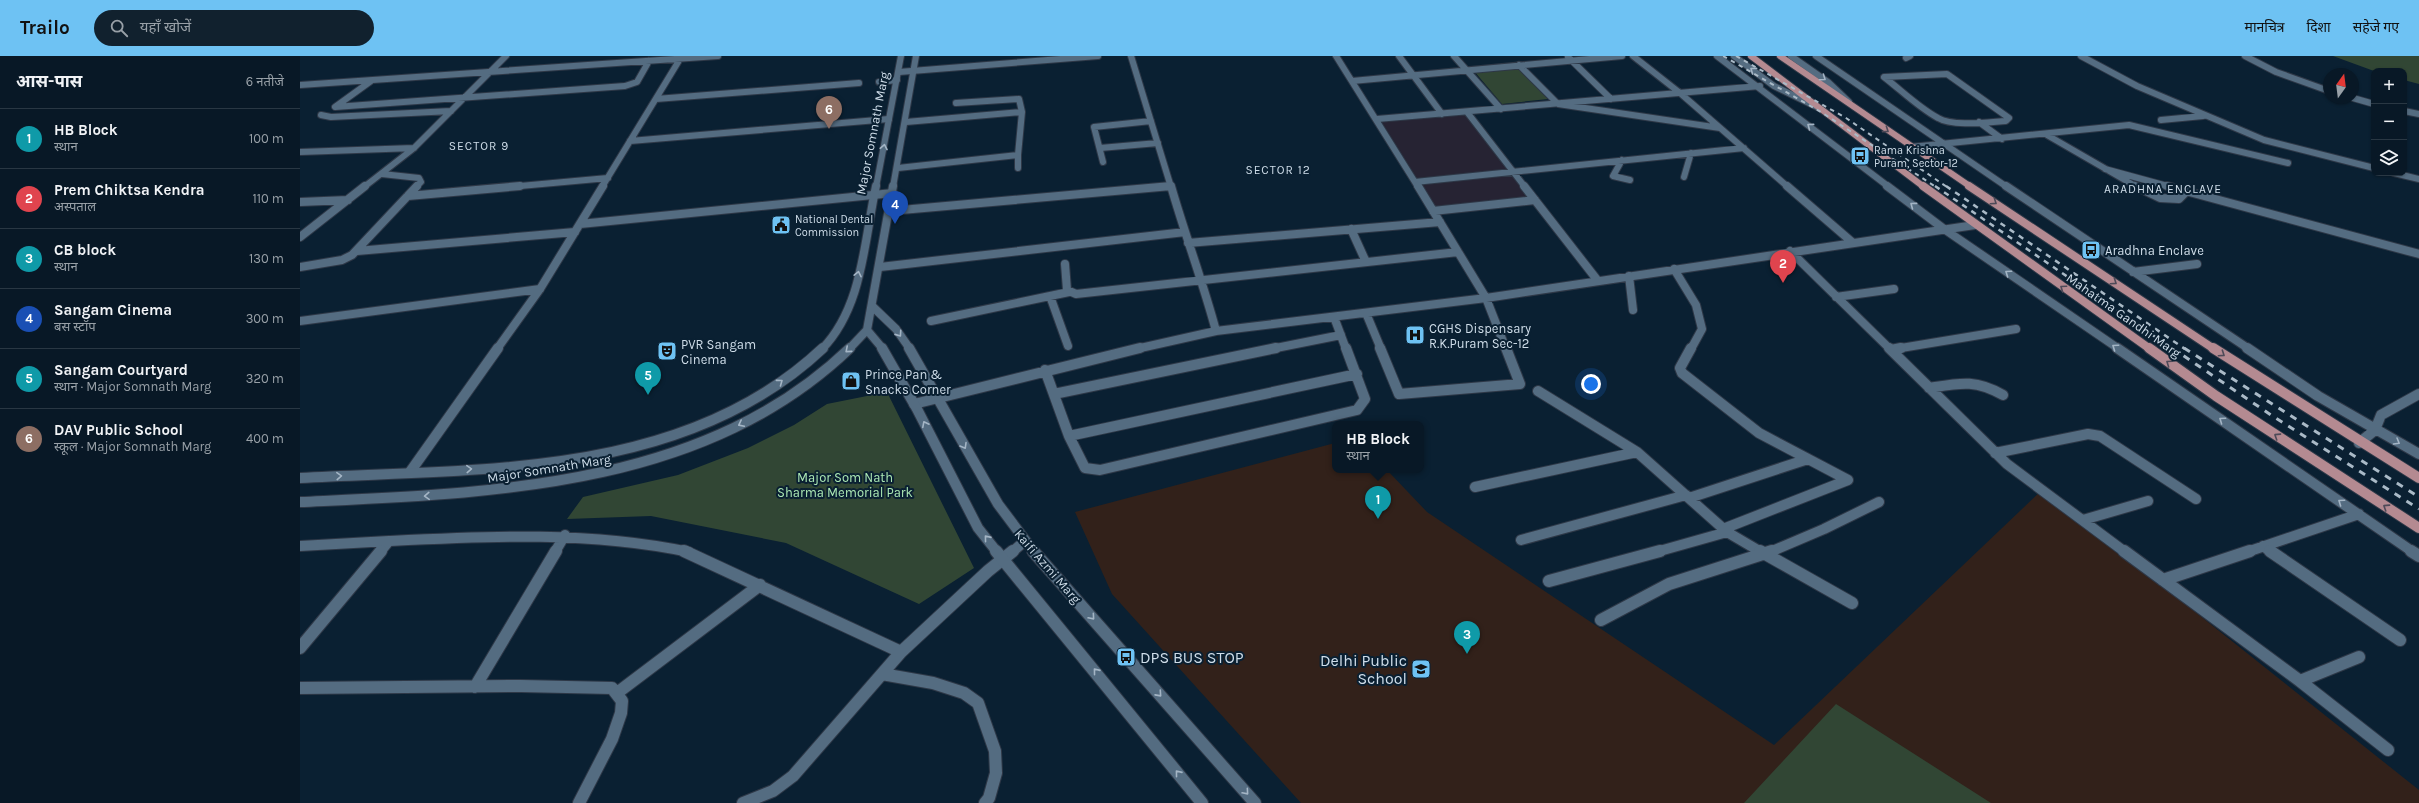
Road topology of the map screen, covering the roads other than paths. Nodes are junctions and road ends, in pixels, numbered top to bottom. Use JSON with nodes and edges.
{"nodes":[{"id":1,"x":506,"y":56,"type":"edge"},
{"id":2,"x":634,"y":56,"type":"edge"},
{"id":3,"x":718,"y":56,"type":"edge"},
{"id":4,"x":901,"y":56,"type":"edge"},
{"id":5,"x":916,"y":56,"type":"edge"},
{"id":6,"x":1098,"y":56,"type":"edge"},
{"id":7,"x":1131,"y":56,"type":"edge"},
{"id":8,"x":1336,"y":56,"type":"edge"},
{"id":9,"x":1399,"y":56,"type":"edge"},
{"id":10,"x":1454,"y":56,"type":"edge"},
{"id":11,"x":1622,"y":56,"type":"edge"},
{"id":12,"x":1633,"y":56,"type":"edge"},
{"id":13,"x":1717,"y":56,"type":"edge"},
{"id":14,"x":1734,"y":56,"type":"edge"},
{"id":15,"x":1751,"y":56,"type":"edge"},
{"id":16,"x":1780,"y":56,"type":"edge"},
{"id":17,"x":1791,"y":56,"type":"edge"},
{"id":18,"x":1816,"y":56,"type":"edge"},
{"id":19,"x":2081,"y":56,"type":"edge"},
{"id":20,"x":2245,"y":56,"type":"edge"},
{"id":21,"x":1569,"y":58,"type":"edge"},
{"id":22,"x":680,"y":59,"type":"junction"},
{"id":23,"x":648,"y":61,"type":"junction"},
{"id":24,"x":630,"y":62,"type":"junction"},
{"id":25,"x":1519,"y":65,"type":"junction"},
{"id":26,"x":1465,"y":70,"type":"junction"},
{"id":27,"x":914,"y":71,"type":"junction"},
{"id":28,"x":490,"y":72,"type":"junction"},
{"id":29,"x":898,"y":72,"type":"junction"},
{"id":30,"x":1414,"y":75,"type":"junction"},
{"id":31,"x":372,"y":80,"type":"junction"},
{"id":32,"x":897,"y":80,"type":"junction"},
{"id":33,"x":1352,"y":81,"type":"junction"},
{"id":34,"x":879,"y":82,"type":"dead end"},
{"id":35,"x":859,"y":83,"type":"dead end"},
{"id":36,"x":300,"y":85,"type":"edge"},
{"id":37,"x":1757,"y":86,"type":"junction"},
{"id":38,"x":1774,"y":86,"type":"junction"},
{"id":39,"x":2323,"y":89,"type":"edge"},
{"id":40,"x":1680,"y":93,"type":"junction"},
{"id":41,"x":463,"y":98,"type":"junction"},
{"id":42,"x":1621,"y":98,"type":"junction"},
{"id":43,"x":656,"y":99,"type":"junction"},
{"id":44,"x":1611,"y":99,"type":"junction"},
{"id":45,"x":2359,"y":100,"type":"edge"},
{"id":46,"x":956,"y":103,"type":"dead end"},
{"id":47,"x":2371,"y":103,"type":"edge"},
{"id":48,"x":1558,"y":104,"type":"junction"},
{"id":49,"x":1854,"y":108,"type":"junction"},
{"id":50,"x":1501,"y":109,"type":"junction"},
{"id":51,"x":1823,"y":110,"type":"junction"},
{"id":52,"x":451,"y":111,"type":"junction"},
{"id":53,"x":1022,"y":112,"type":"junction"},
{"id":54,"x":1467,"y":112,"type":"junction"},
{"id":55,"x":2407,"y":112,"type":"edge"},
{"id":56,"x":1442,"y":114,"type":"junction"},
{"id":57,"x":2419,"y":114,"type":"edge"},
{"id":58,"x":321,"y":115,"type":"dead end"},
{"id":59,"x":1616,"y":115,"type":"junction"},
{"id":60,"x":2205,"y":116,"type":"junction"},
{"id":61,"x":889,"y":119,"type":"junction"},
{"id":62,"x":1378,"y":119,"type":"junction"},
{"id":63,"x":2161,"y":120,"type":"dead end"},
{"id":64,"x":1151,"y":121,"type":"junction"},
{"id":65,"x":906,"y":122,"type":"junction"},
{"id":66,"x":1979,"y":122,"type":"junction"},
{"id":67,"x":1720,"y":128,"type":"junction"},
{"id":68,"x":2047,"y":135,"type":"junction"},
{"id":69,"x":2002,"y":139,"type":"junction"},
{"id":70,"x":630,"y":141,"type":"junction"},
{"id":71,"x":1158,"y":143,"type":"junction"},
{"id":72,"x":1942,"y":143,"type":"junction"},
{"id":73,"x":1911,"y":147,"type":"junction"},
{"id":74,"x":414,"y":148,"type":"junction"},
{"id":75,"x":1100,"y":148,"type":"junction"},
{"id":76,"x":1744,"y":148,"type":"junction"},
{"id":77,"x":300,"y":152,"type":"edge"},
{"id":78,"x":1691,"y":154,"type":"junction"},
{"id":79,"x":1018,"y":155,"type":"junction"},
{"id":80,"x":1622,"y":160,"type":"junction"},
{"id":81,"x":1103,"y":162,"type":"dead end"},
{"id":82,"x":2288,"y":163,"type":"dead end"},
{"id":83,"x":2371,"y":167,"type":"edge"},
{"id":84,"x":898,"y":168,"type":"junction"},
{"id":85,"x":1018,"y":168,"type":"dead end"},
{"id":86,"x":2105,"y":169,"type":"junction"},
{"id":87,"x":1514,"y":172,"type":"junction"},
{"id":88,"x":382,"y":174,"type":"junction"},
{"id":89,"x":2406,"y":176,"type":"edge"},
{"id":90,"x":1684,"y":177,"type":"dead end"},
{"id":91,"x":608,"y":178,"type":"junction"},
{"id":92,"x":2419,"y":179,"type":"edge"},
{"id":93,"x":1630,"y":180,"type":"dead end"},
{"id":94,"x":1415,"y":182,"type":"junction"},
{"id":95,"x":1171,"y":186,"type":"junction"},
{"id":96,"x":2188,"y":190,"type":"junction"},
{"id":97,"x":892,"y":193,"type":"junction"},
{"id":98,"x":874,"y":195,"type":"junction"},
{"id":99,"x":408,"y":196,"type":"junction"},
{"id":100,"x":348,"y":200,"type":"junction"},
{"id":101,"x":1536,"y":200,"type":"junction"},
{"id":102,"x":300,"y":202,"type":"edge"},
{"id":103,"x":890,"y":211,"type":"junction"},
{"id":104,"x":1433,"y":211,"type":"junction"},
{"id":105,"x":1440,"y":222,"type":"junction"},
{"id":106,"x":580,"y":224,"type":"junction"},
{"id":107,"x":1975,"y":225,"type":"junction"},
{"id":108,"x":1351,"y":229,"type":"junction"},
{"id":109,"x":1944,"y":229,"type":"junction"},
{"id":110,"x":575,"y":232,"type":"junction"},
{"id":111,"x":1185,"y":232,"type":"junction"},
{"id":112,"x":300,"y":237,"type":"edge"},
{"id":113,"x":1188,"y":242,"type":"junction"},
{"id":114,"x":1852,"y":242,"type":"junction"},
{"id":115,"x":357,"y":251,"type":"junction"},
{"id":116,"x":1790,"y":251,"type":"junction"},
{"id":117,"x":1458,"y":252,"type":"junction"},
{"id":118,"x":2419,"y":254,"type":"edge"},
{"id":119,"x":1366,"y":262,"type":"junction"},
{"id":120,"x":1065,"y":264,"type":"dead end"},
{"id":121,"x":2197,"y":264,"type":"dead end"},
{"id":122,"x":300,"y":267,"type":"edge"},
{"id":123,"x":880,"y":267,"type":"junction"},
{"id":124,"x":1674,"y":269,"type":"junction"},
{"id":125,"x":2133,"y":272,"type":"junction"},
{"id":126,"x":1629,"y":276,"type":"junction"},
{"id":127,"x":1203,"y":281,"type":"junction"},
{"id":128,"x":1598,"y":281,"type":"junction"},
{"id":129,"x":540,"y":289,"type":"junction"},
{"id":130,"x":1894,"y":290,"type":"dead end"},
{"id":131,"x":1069,"y":292,"type":"junction"},
{"id":132,"x":1050,"y":296,"type":"junction"},
{"id":133,"x":1836,"y":297,"type":"junction"},
{"id":134,"x":1486,"y":298,"type":"junction"},
{"id":135,"x":872,"y":306,"type":"junction"},
{"id":136,"x":1633,"y":310,"type":"dead end"},
{"id":137,"x":1366,"y":313,"type":"junction"},
{"id":138,"x":1334,"y":317,"type":"junction"},
{"id":139,"x":300,"y":321,"type":"edge"},
{"id":140,"x":931,"y":322,"type":"dead end"},
{"id":141,"x":2016,"y":329,"type":"dead end"},
{"id":142,"x":867,"y":330,"type":"junction"},
{"id":143,"x":1216,"y":331,"type":"junction"},
{"id":144,"x":1341,"y":335,"type":"junction"},
{"id":145,"x":1068,"y":346,"type":"dead end"},
{"id":146,"x":1890,"y":350,"type":"junction"},
{"id":147,"x":1045,"y":370,"type":"junction"},
{"id":148,"x":1357,"y":374,"type":"junction"},
{"id":149,"x":1929,"y":388,"type":"junction"},
{"id":150,"x":1538,"y":391,"type":"dead end"},
{"id":151,"x":1054,"y":394,"type":"junction"},
{"id":152,"x":2419,"y":394,"type":"edge"},
{"id":153,"x":2003,"y":395,"type":"dead end"},
{"id":154,"x":936,"y":397,"type":"junction"},
{"id":155,"x":914,"y":404,"type":"junction"},
{"id":156,"x":2375,"y":430,"type":"junction"},
{"id":157,"x":1069,"y":436,"type":"junction"},
{"id":158,"x":2359,"y":442,"type":"junction"},
{"id":159,"x":1637,"y":452,"type":"junction"},
{"id":160,"x":1995,"y":453,"type":"junction"},
{"id":161,"x":2419,"y":454,"type":"edge"},
{"id":162,"x":1808,"y":459,"type":"junction"},
{"id":163,"x":410,"y":472,"type":"junction"},
{"id":164,"x":300,"y":478,"type":"edge"},
{"id":165,"x":2419,"y":478,"type":"edge"},
{"id":166,"x":1475,"y":487,"type":"dead end"},
{"id":167,"x":1688,"y":496,"type":"junction"},
{"id":168,"x":2196,"y":499,"type":"dead end"},
{"id":169,"x":2148,"y":501,"type":"dead end"},
{"id":170,"x":300,"y":502,"type":"edge"},
{"id":171,"x":1879,"y":502,"type":"dead end"},
{"id":172,"x":2358,"y":514,"type":"junction"},
{"id":173,"x":2083,"y":520,"type":"junction"},
{"id":174,"x":2419,"y":528,"type":"edge"},
{"id":175,"x":1725,"y":531,"type":"junction"},
{"id":176,"x":566,"y":535,"type":"junction"},
{"id":177,"x":1521,"y":540,"type":"dead end"},
{"id":178,"x":389,"y":541,"type":"junction"},
{"id":179,"x":1025,"y":541,"type":"junction"},
{"id":180,"x":300,"y":546,"type":"edge"},
{"id":181,"x":2263,"y":546,"type":"junction"},
{"id":182,"x":1764,"y":554,"type":"junction"},
{"id":183,"x":2419,"y":556,"type":"edge"},
{"id":184,"x":1004,"y":559,"type":"junction"},
{"id":185,"x":1549,"y":580,"type":"dead end"},
{"id":186,"x":2163,"y":580,"type":"junction"},
{"id":187,"x":760,"y":585,"type":"junction"},
{"id":188,"x":1852,"y":603,"type":"dead end"},
{"id":189,"x":1601,"y":620,"type":"dead end"},
{"id":190,"x":2400,"y":640,"type":"dead end"},
{"id":191,"x":300,"y":648,"type":"edge"},
{"id":192,"x":901,"y":652,"type":"junction"},
{"id":193,"x":2359,"y":657,"type":"dead end"},
{"id":194,"x":882,"y":674,"type":"junction"},
{"id":195,"x":2300,"y":681,"type":"junction"},
{"id":196,"x":475,"y":687,"type":"junction"},
{"id":197,"x":300,"y":688,"type":"edge"},
{"id":198,"x":617,"y":693,"type":"junction"},
{"id":199,"x":2388,"y":750,"type":"dead end"},
{"id":200,"x":751,"y":801,"type":"edge"},
{"id":201,"x":579,"y":803,"type":"edge"},
{"id":202,"x":985,"y":803,"type":"edge"},
{"id":203,"x":1202,"y":803,"type":"edge"},
{"id":204,"x":1255,"y":803,"type":"edge"}],
"edges":[{"from":1,"to":28,"type":"street"},
{"from":2,"to":24,"type":"street"},
{"from":3,"to":22,"type":"street"},
{"from":4,"to":29,"type":"street","name":"Major Somnath Marg"},
{"from":5,"to":27,"type":"street","name":"Major Somnath Marg"},
{"from":6,"to":27,"type":"street"},
{"from":7,"to":64,"type":"street"},
{"from":8,"to":33,"type":"street"},
{"from":9,"to":30,"type":"street"},
{"from":10,"to":26,"type":"street"},
{"from":11,"to":21,"type":"street"},
{"from":12,"to":40,"type":"street"},
{"from":13,"to":37,"type":"street"},
{"from":38,"to":14,"type":"street","one_way":true},
{"from":15,"to":51,"type":"main road","name":"Mahatma Gandhi Marg"},
{"from":16,"to":49,"type":"main road","name":"Mahatma Gandhi Marg"},
{"from":17,"to":49,"type":"street","one_way":true},
{"from":18,"to":72,"type":"street"},
{"from":19,"to":60,"type":"street"},
{"from":20,"to":39,"type":"street"},
{"from":21,"to":25,"type":"street"},
{"from":21,"to":44,"type":"street"},
{"from":22,"to":23,"type":"street"},
{"from":22,"to":43,"type":"street"},
{"from":23,"to":24,"type":"street"},
{"from":23,"to":41,"type":"street"},
{"from":24,"to":28,"type":"street"},
{"from":25,"to":26,"type":"street"},
{"from":25,"to":48,"type":"street"},
{"from":26,"to":30,"type":"street"},
{"from":26,"to":50,"type":"street"},
{"from":27,"to":29,"type":"street"},
{"from":27,"to":65,"type":"street","name":"Major Somnath Marg"},
{"from":28,"to":31,"type":"street"},
{"from":28,"to":41,"type":"street"},
{"from":29,"to":32,"type":"street","name":"Major Somnath Marg"},
{"from":30,"to":33,"type":"street"},
{"from":30,"to":56,"type":"street"},
{"from":31,"to":36,"type":"street"},
{"from":31,"to":41,"type":"street"},
{"from":32,"to":34,"type":"street"},
{"from":32,"to":61,"type":"street","name":"Major Somnath Marg"},
{"from":33,"to":62,"type":"street"},
{"from":35,"to":43,"type":"street"},
{"from":37,"to":38,"type":"street"},
{"from":37,"to":40,"type":"street"},
{"from":109,"to":37,"type":"street","one_way":true},
{"from":38,"to":51,"type":"street"},
{"from":40,"to":42,"type":"street"},
{"from":40,"to":67,"type":"street"},
{"from":41,"to":52,"type":"street"},
{"from":42,"to":44,"type":"street"},
{"from":42,"to":59,"type":"street"},
{"from":43,"to":70,"type":"street"},
{"from":44,"to":48,"type":"street"},
{"from":45,"to":47,"type":"street"},
{"from":46,"to":53,"type":"street"},
{"from":48,"to":50,"type":"street"},
{"from":48,"to":59,"type":"street"},
{"from":49,"to":73,"type":"main road","name":"Mahatma Gandhi Marg","one_way":true},
{"from":50,"to":54,"type":"street"},
{"from":51,"to":107,"type":"main road","name":"Mahatma Gandhi Marg"},
{"from":52,"to":58,"type":"street"},
{"from":52,"to":74,"type":"street"},
{"from":53,"to":65,"type":"street"},
{"from":53,"to":79,"type":"street"},
{"from":54,"to":56,"type":"street"},
{"from":54,"to":87,"type":"street"},
{"from":55,"to":57,"type":"street"},
{"from":56,"to":62,"type":"street"},
{"from":59,"to":67,"type":"street"},
{"from":60,"to":63,"type":"street"},
{"from":60,"to":83,"type":"street"},
{"from":61,"to":70,"type":"street"},
{"from":98,"to":61,"type":"street","name":"Major Somnath Marg","one_way":true},
{"from":62,"to":94,"type":"street"},
{"from":64,"to":71,"type":"street"},
{"from":64,"to":75,"type":"street"},
{"from":65,"to":84,"type":"street","name":"Major Somnath Marg"},
{"from":66,"to":66,"type":"street"},
{"from":66,"to":69,"type":"street"},
{"from":67,"to":76,"type":"street"},
{"from":68,"to":69,"type":"street"},
{"from":68,"to":82,"type":"street"},
{"from":68,"to":86,"type":"street"},
{"from":69,"to":72,"type":"street"},
{"from":70,"to":91,"type":"street"},
{"from":71,"to":75,"type":"street"},
{"from":71,"to":95,"type":"street"},
{"from":72,"to":73,"type":"street"},
{"from":72,"to":125,"type":"street"},
{"from":73,"to":158,"type":"main road","name":"Mahatma Gandhi Marg","one_way":true},
{"from":74,"to":77,"type":"street"},
{"from":74,"to":88,"type":"street"},
{"from":75,"to":81,"type":"street"},
{"from":76,"to":78,"type":"street"},
{"from":76,"to":114,"type":"street"},
{"from":78,"to":80,"type":"street"},
{"from":78,"to":90,"type":"street"},
{"from":79,"to":84,"type":"street"},
{"from":79,"to":85,"type":"street"},
{"from":80,"to":87,"type":"street"},
{"from":80,"to":93,"type":"street"},
{"from":84,"to":97,"type":"street","name":"Major Somnath Marg"},
{"from":86,"to":96,"type":"street"},
{"from":86,"to":96,"type":"street"},
{"from":87,"to":94,"type":"street"},
{"from":87,"to":101,"type":"street"},
{"from":88,"to":99,"type":"street"},
{"from":88,"to":100,"type":"street"},
{"from":89,"to":92,"type":"street"},
{"from":91,"to":99,"type":"street"},
{"from":91,"to":106,"type":"street"},
{"from":94,"to":104,"type":"street"},
{"from":95,"to":103,"type":"street"},
{"from":95,"to":111,"type":"street"},
{"from":96,"to":118,"type":"street"},
{"from":97,"to":98,"type":"street"},
{"from":97,"to":103,"type":"street","name":"Major Somnath Marg"},
{"from":98,"to":106,"type":"street"},
{"from":163,"to":98,"type":"street","name":"Major Somnath Marg","one_way":true},
{"from":99,"to":115,"type":"street"},
{"from":100,"to":102,"type":"street"},
{"from":100,"to":112,"type":"street"},
{"from":101,"to":104,"type":"street"},
{"from":101,"to":128,"type":"street"},
{"from":103,"to":123,"type":"street","name":"Major Somnath Marg"},
{"from":104,"to":105,"type":"street"},
{"from":105,"to":108,"type":"street"},
{"from":105,"to":117,"type":"street"},
{"from":106,"to":110,"type":"street"},
{"from":107,"to":109,"type":"street"},
{"from":174,"to":107,"type":"main road","name":"Mahatma Gandhi Marg","one_way":true},
{"from":108,"to":113,"type":"street"},
{"from":108,"to":119,"type":"street"},
{"from":109,"to":114,"type":"street"},
{"from":172,"to":109,"type":"street","one_way":true},
{"from":110,"to":115,"type":"street"},
{"from":110,"to":129,"type":"street"},
{"from":111,"to":113,"type":"street"},
{"from":111,"to":123,"type":"street"},
{"from":113,"to":127,"type":"street"},
{"from":114,"to":116,"type":"street"},
{"from":115,"to":122,"type":"street"},
{"from":116,"to":124,"type":"street"},
{"from":116,"to":133,"type":"street"},
{"from":117,"to":119,"type":"street"},
{"from":117,"to":134,"type":"street"},
{"from":119,"to":127,"type":"street"},
{"from":120,"to":131,"type":"street"},
{"from":121,"to":125,"type":"street"},
{"from":123,"to":135,"type":"street","name":"Major Somnath Marg"},
{"from":124,"to":126,"type":"street"},
{"from":124,"to":162,"type":"street"},
{"from":125,"to":156,"type":"street"},
{"from":126,"to":128,"type":"street"},
{"from":126,"to":136,"type":"street"},
{"from":127,"to":131,"type":"street"},
{"from":127,"to":143,"type":"street"},
{"from":128,"to":134,"type":"street"},
{"from":129,"to":139,"type":"street"},
{"from":129,"to":163,"type":"street"},
{"from":130,"to":133,"type":"street"},
{"from":131,"to":132,"type":"street"},
{"from":132,"to":140,"type":"street"},
{"from":132,"to":145,"type":"street"},
{"from":133,"to":146,"type":"street"},
{"from":134,"to":137,"type":"street"},
{"from":134,"to":137,"type":"street"},
{"from":135,"to":142,"type":"street","name":"Major Somnath Marg"},
{"from":135,"to":154,"type":"street","name":"Kaifi Azmi Marg","one_way":true},
{"from":137,"to":138,"type":"street"},
{"from":138,"to":143,"type":"street"},
{"from":138,"to":144,"type":"street"},
{"from":141,"to":146,"type":"street"},
{"from":142,"to":155,"type":"street"},
{"from":142,"to":170,"type":"street","name":"Major Somnath Marg","one_way":true},
{"from":143,"to":147,"type":"street"},
{"from":144,"to":148,"type":"street"},
{"from":144,"to":151,"type":"street"},
{"from":146,"to":149,"type":"street"},
{"from":147,"to":151,"type":"street"},
{"from":147,"to":154,"type":"street"},
{"from":148,"to":157,"type":"street"},
{"from":148,"to":157,"type":"street"},
{"from":149,"to":153,"type":"street"},
{"from":149,"to":160,"type":"street"},
{"from":150,"to":159,"type":"street"},
{"from":151,"to":157,"type":"street"},
{"from":152,"to":156,"type":"street"},
{"from":154,"to":155,"type":"street"},
{"from":154,"to":179,"type":"street","name":"Kaifi Azmi Marg","one_way":true},
{"from":184,"to":155,"type":"street","one_way":true},
{"from":156,"to":158,"type":"street"},
{"from":156,"to":161,"type":"street","one_way":true},
{"from":158,"to":165,"type":"main road","name":"Mahatma Gandhi Marg"},
{"from":159,"to":166,"type":"street"},
{"from":159,"to":167,"type":"street"},
{"from":160,"to":168,"type":"street"},
{"from":160,"to":173,"type":"street"},
{"from":162,"to":167,"type":"street"},
{"from":162,"to":175,"type":"street"},
{"from":164,"to":163,"type":"street","name":"Major Somnath Marg","one_way":true},
{"from":167,"to":175,"type":"street"},
{"from":167,"to":177,"type":"street"},
{"from":169,"to":173,"type":"street"},
{"from":171,"to":182,"type":"street"},
{"from":172,"to":181,"type":"street"},
{"from":172,"to":183,"type":"street"},
{"from":173,"to":186,"type":"street"},
{"from":175,"to":182,"type":"street"},
{"from":175,"to":185,"type":"street"},
{"from":176,"to":178,"type":"street"},
{"from":176,"to":187,"type":"street"},
{"from":176,"to":196,"type":"street"},
{"from":178,"to":180,"type":"street"},
{"from":178,"to":191,"type":"street"},
{"from":179,"to":184,"type":"street"},
{"from":179,"to":204,"type":"street","name":"Kaifi Azmi Marg","one_way":true},
{"from":181,"to":186,"type":"street"},
{"from":181,"to":190,"type":"street"},
{"from":182,"to":188,"type":"street"},
{"from":182,"to":189,"type":"street"},
{"from":184,"to":192,"type":"street"},
{"from":203,"to":184,"type":"street","one_way":true},
{"from":186,"to":195,"type":"street"},
{"from":187,"to":192,"type":"street"},
{"from":187,"to":198,"type":"street"},
{"from":192,"to":194,"type":"street"},
{"from":193,"to":195,"type":"street"},
{"from":194,"to":200,"type":"street"},
{"from":194,"to":202,"type":"street"},
{"from":195,"to":199,"type":"street"},
{"from":196,"to":197,"type":"street"},
{"from":196,"to":198,"type":"street"},
{"from":198,"to":201,"type":"street"}]}
